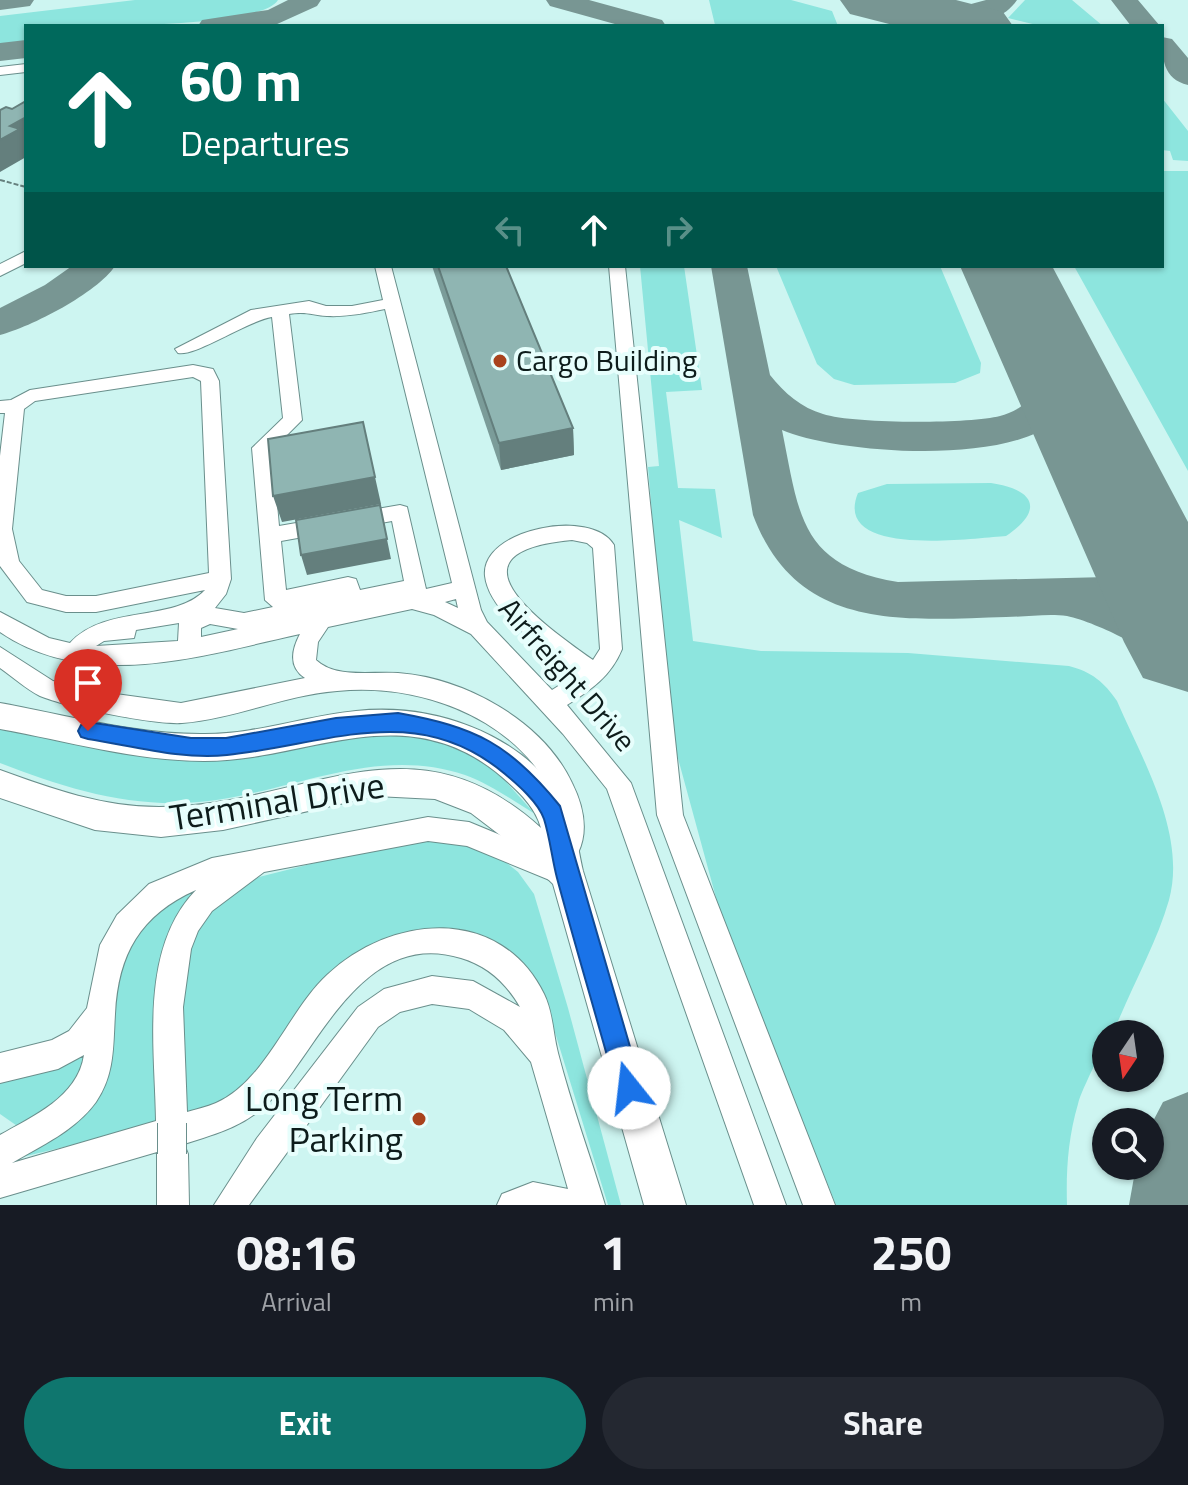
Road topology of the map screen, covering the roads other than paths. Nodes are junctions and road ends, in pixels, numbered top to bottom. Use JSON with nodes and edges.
{"nodes":[{"id":1,"x":24,"y":68,"type":"edge"},
{"id":2,"x":0,"y":71,"type":"edge"},
{"id":3,"x":24,"y":257,"type":"edge"},
{"id":4,"x":383,"y":268,"type":"edge"},
{"id":5,"x":617,"y":268,"type":"edge"},
{"id":6,"x":0,"y":271,"type":"edge"},
{"id":7,"x":392,"y":303,"type":"junction"},
{"id":8,"x":280,"y":310,"type":"junction"},
{"id":9,"x":184,"y":349,"type":"dead end"},
{"id":10,"x":8,"y":406,"type":"edge"},
{"id":11,"x":270,"y":535,"type":"junction"},
{"id":12,"x":220,"y":579,"type":"junction"},
{"id":13,"x":465,"y":589,"type":"junction"},
{"id":14,"x":351,"y":601,"type":"junction"},
{"id":15,"x":412,"y":601,"type":"junction"},
{"id":16,"x":321,"y":620,"type":"junction"},
{"id":17,"x":0,"y":621,"type":"edge"},
{"id":18,"x":479,"y":628,"type":"junction"},
{"id":19,"x":189,"y":649,"type":"junction"},
{"id":20,"x":75,"y":653,"type":"junction"},
{"id":21,"x":0,"y":656,"type":"edge"},
{"id":22,"x":593,"y":673,"type":"junction"},
{"id":23,"x":331,"y":682,"type":"junction"},
{"id":24,"x":550,"y":704,"type":"junction"},
{"id":25,"x":1,"y":716,"type":"edge"},
{"id":26,"x":0,"y":784,"type":"edge"},
{"id":27,"x":264,"y":860,"type":"junction"},
{"id":28,"x":567,"y":875,"type":"junction"},
{"id":29,"x":100,"y":1014,"type":"junction"},
{"id":30,"x":543,"y":1053,"type":"junction"},
{"id":31,"x":0,"y":1068,"type":"edge"},
{"id":32,"x":0,"y":1152,"type":"edge"},
{"id":33,"x":0,"y":1182,"type":"edge"},
{"id":34,"x":173,"y":1205,"type":"edge"},
{"id":35,"x":230,"y":1205,"type":"edge"},
{"id":36,"x":513,"y":1205,"type":"edge"},
{"id":37,"x":569,"y":1205,"type":"edge"},
{"id":38,"x":589,"y":1205,"type":"edge"},
{"id":39,"x":665,"y":1205,"type":"edge"},
{"id":40,"x":770,"y":1205,"type":"edge"},
{"id":41,"x":819,"y":1205,"type":"edge"}],
"edges":[{"from":1,"to":2,"type":"street"},
{"from":3,"to":6,"type":"street"},
{"from":4,"to":7,"type":"street","name":"Airfreight Drive"},
{"from":5,"to":41,"type":"street"},
{"from":7,"to":8,"type":"street"},
{"from":7,"to":13,"type":"street","name":"Airfreight Drive"},
{"from":8,"to":9,"type":"street"},
{"from":8,"to":11,"type":"street"},
{"from":10,"to":12,"type":"street"},
{"from":10,"to":12,"type":"street"},
{"from":11,"to":14,"type":"street"},
{"from":11,"to":14,"type":"street"},
{"from":12,"to":20,"type":"street"},
{"from":13,"to":15,"type":"street"},
{"from":13,"to":18,"type":"street","name":"Airfreight Drive"},
{"from":14,"to":19,"type":"street"},
{"from":15,"to":16,"type":"street"},
{"from":15,"to":18,"type":"street"},
{"from":16,"to":19,"type":"street"},
{"from":16,"to":23,"type":"street"},
{"from":17,"to":20,"type":"street"},
{"from":18,"to":24,"type":"street","name":"Airfreight Drive"},
{"from":19,"to":20,"type":"street"},
{"from":21,"to":23,"type":"street"},
{"from":22,"to":22,"type":"street"},
{"from":22,"to":24,"type":"street"},
{"from":23,"to":28,"type":"street"},
{"from":24,"to":40,"type":"street","name":"Airfreight Drive"},
{"from":25,"to":28,"type":"main road"},
{"from":26,"to":28,"type":"main road","name":"Terminal Drive"},
{"from":27,"to":28,"type":"street"},
{"from":27,"to":29,"type":"street"},
{"from":27,"to":34,"type":"street"},
{"from":28,"to":39,"type":"main road","name":"Terminal Drive"},
{"from":29,"to":31,"type":"street"},
{"from":29,"to":32,"type":"street"},
{"from":30,"to":33,"type":"street"},
{"from":30,"to":35,"type":"street"},
{"from":30,"to":38,"type":"street"},
{"from":36,"to":37,"type":"street"}]}
